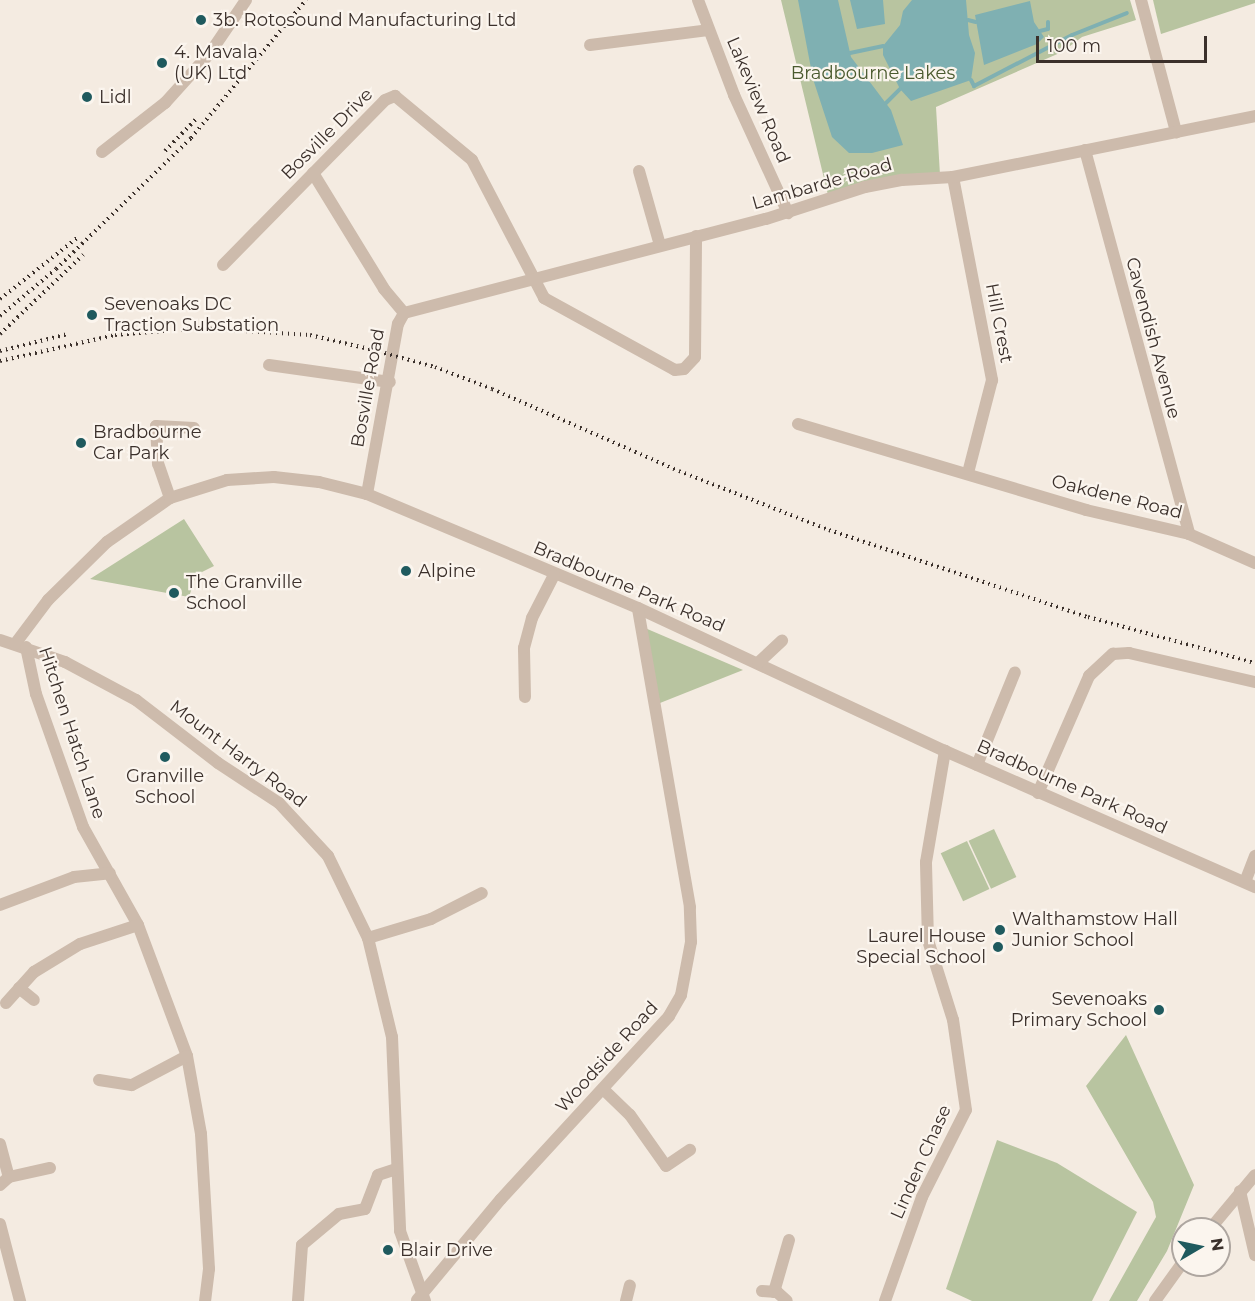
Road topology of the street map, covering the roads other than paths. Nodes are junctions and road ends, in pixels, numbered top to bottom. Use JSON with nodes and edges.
{"nodes":[{"id":1,"x":246,"y":0,"type":"edge"},
{"id":2,"x":698,"y":0,"type":"edge"},
{"id":3,"x":1141,"y":0,"type":"edge"},
{"id":4,"x":708,"y":30,"type":"junction"},
{"id":5,"x":590,"y":45,"type":"dead end"},
{"id":6,"x":1255,"y":116,"type":"edge"},
{"id":7,"x":1176,"y":132,"type":"junction"},
{"id":8,"x":1085,"y":150,"type":"junction"},
{"id":9,"x":102,"y":152,"type":"dead end"},
{"id":10,"x":639,"y":171,"type":"dead end"},
{"id":11,"x":313,"y":173,"type":"junction"},
{"id":12,"x":953,"y":177,"type":"junction"},
{"id":13,"x":788,"y":213,"type":"junction"},
{"id":14,"x":696,"y":236,"type":"junction"},
{"id":15,"x":660,"y":245,"type":"junction"},
{"id":16,"x":223,"y":265,"type":"dead end"},
{"id":17,"x":534,"y":279,"type":"junction"},
{"id":18,"x":404,"y":313,"type":"junction"},
{"id":19,"x":269,"y":365,"type":"dead end"},
{"id":20,"x":390,"y":382,"type":"junction"},
{"id":21,"x":798,"y":424,"type":"dead end"},
{"id":22,"x":194,"y":428,"type":"dead end"},
{"id":23,"x":968,"y":473,"type":"junction"},
{"id":24,"x":367,"y":494,"type":"junction"},
{"id":25,"x":170,"y":498,"type":"junction"},
{"id":26,"x":1189,"y":534,"type":"junction"},
{"id":27,"x":1255,"y":563,"type":"edge"},
{"id":28,"x":554,"y":575,"type":"junction"},
{"id":29,"x":638,"y":608,"type":"junction"},
{"id":30,"x":0,"y":640,"type":"edge"},
{"id":31,"x":782,"y":640,"type":"dead end"},
{"id":32,"x":21,"y":645,"type":"junction"},
{"id":33,"x":758,"y":663,"type":"junction"},
{"id":34,"x":1015,"y":672,"type":"dead end"},
{"id":35,"x":1255,"y":682,"type":"edge"},
{"id":36,"x":525,"y":697,"type":"dead end"},
{"id":37,"x":945,"y":751,"type":"junction"},
{"id":38,"x":977,"y":765,"type":"junction"},
{"id":39,"x":1038,"y":793,"type":"junction"},
{"id":40,"x":1255,"y":856,"type":"edge"},
{"id":41,"x":110,"y":873,"type":"junction"},
{"id":42,"x":1250,"y":884,"type":"edge"},
{"id":43,"x":482,"y":893,"type":"dead end"},
{"id":44,"x":0,"y":905,"type":"edge"},
{"id":45,"x":138,"y":925,"type":"junction"},
{"id":46,"x":368,"y":938,"type":"junction"},
{"id":47,"x":19,"y":988,"type":"junction"},
{"id":48,"x":34,"y":1000,"type":"dead end"},
{"id":49,"x":6,"y":1003,"type":"dead end"},
{"id":50,"x":187,"y":1056,"type":"junction"},
{"id":51,"x":99,"y":1080,"type":"dead end"},
{"id":52,"x":603,"y":1089,"type":"junction"},
{"id":53,"x":0,"y":1144,"type":"edge"},
{"id":54,"x":690,"y":1150,"type":"dead end"},
{"id":55,"x":50,"y":1168,"type":"dead end"},
{"id":56,"x":397,"y":1169,"type":"junction"},
{"id":57,"x":1255,"y":1175,"type":"edge"},
{"id":58,"x":4,"y":1181,"type":"edge"},
{"id":59,"x":1240,"y":1191,"type":"junction"},
{"id":60,"x":1219,"y":1217,"type":"edge"},
{"id":61,"x":0,"y":1224,"type":"edge"},
{"id":62,"x":789,"y":1240,"type":"dead end"},
{"id":63,"x":1255,"y":1255,"type":"edge"},
{"id":64,"x":1172,"y":1277,"type":"edge"},
{"id":65,"x":630,"y":1285,"type":"dead end"},
{"id":66,"x":421,"y":1299,"type":"edge"},
{"id":67,"x":20,"y":1301,"type":"edge"},
{"id":68,"x":205,"y":1301,"type":"edge"},
{"id":69,"x":298,"y":1301,"type":"edge"},
{"id":70,"x":626,"y":1301,"type":"edge"},
{"id":71,"x":787,"y":1301,"type":"edge"},
{"id":72,"x":885,"y":1301,"type":"edge"},
{"id":73,"x":1155,"y":1301,"type":"edge"}],
"edges":[{"from":1,"to":9,"type":"street"},
{"from":2,"to":4,"type":"street","name":"Lakeview Road"},
{"from":3,"to":7,"type":"street"},
{"from":4,"to":5,"type":"street"},
{"from":4,"to":13,"type":"street","name":"Lakeview Road"},
{"from":6,"to":7,"type":"street","name":"Lambarde Road"},
{"from":7,"to":8,"type":"street","name":"Lambarde Road"},
{"from":8,"to":12,"type":"street","name":"Lambarde Road"},
{"from":8,"to":26,"type":"street","name":"Cavendish Avenue"},
{"from":10,"to":15,"type":"street"},
{"from":11,"to":16,"type":"street","name":"Bosville Drive"},
{"from":11,"to":17,"type":"street","name":"Bosville Drive"},
{"from":11,"to":18,"type":"street","name":"Bosville Road"},
{"from":12,"to":13,"type":"street","name":"Lambarde Road"},
{"from":12,"to":23,"type":"street","name":"Hill Crest"},
{"from":13,"to":14,"type":"street","name":"Lambarde Road"},
{"from":14,"to":15,"type":"street","name":"Lambarde Road"},
{"from":14,"to":17,"type":"street"},
{"from":15,"to":17,"type":"street","name":"Lambarde Road"},
{"from":17,"to":18,"type":"street","name":"Lambarde Road"},
{"from":18,"to":20,"type":"street","name":"Bosville Road"},
{"from":19,"to":20,"type":"street"},
{"from":20,"to":24,"type":"street","name":"Bosville Road"},
{"from":21,"to":23,"type":"street","name":"Oakdene Road"},
{"from":22,"to":25,"type":"street"},
{"from":23,"to":26,"type":"street","name":"Oakdene Road"},
{"from":24,"to":25,"type":"street","name":"Bradbourne Park Road"},
{"from":24,"to":28,"type":"street","name":"Bradbourne Park Road"},
{"from":25,"to":32,"type":"street","name":"Bradbourne Park Road"},
{"from":26,"to":27,"type":"street","name":"Oakdene Road"},
{"from":28,"to":29,"type":"street","name":"Bradbourne Park Road"},
{"from":28,"to":36,"type":"street"},
{"from":29,"to":33,"type":"street","name":"Bradbourne Park Road"},
{"from":29,"to":52,"type":"street","name":"Woodside Road"},
{"from":30,"to":32,"type":"street","name":"Hitchen Hatch Lane"},
{"from":31,"to":33,"type":"street"},
{"from":32,"to":41,"type":"street","name":"Hitchen Hatch Lane"},
{"from":32,"to":46,"type":"street","name":"Mount Harry Road"},
{"from":33,"to":37,"type":"street","name":"Bradbourne Park Road"},
{"from":34,"to":38,"type":"street"},
{"from":35,"to":39,"type":"street"},
{"from":37,"to":38,"type":"street","name":"Bradbourne Park Road"},
{"from":37,"to":72,"type":"street","name":"Linden Chase"},
{"from":38,"to":39,"type":"street","name":"Bradbourne Park Road"},
{"from":39,"to":42,"type":"street","name":"Bradbourne Park Road"},
{"from":40,"to":42,"type":"street"},
{"from":41,"to":44,"type":"street"},
{"from":41,"to":45,"type":"street","name":"Hitchen Hatch Lane"},
{"from":43,"to":46,"type":"street"},
{"from":45,"to":47,"type":"street"},
{"from":45,"to":50,"type":"street","name":"Hitchen Hatch Lane"},
{"from":46,"to":56,"type":"street","name":"Mount Harry Road"},
{"from":47,"to":48,"type":"street"},
{"from":47,"to":49,"type":"street"},
{"from":50,"to":51,"type":"street"},
{"from":50,"to":68,"type":"street","name":"Hitchen Hatch Lane"},
{"from":52,"to":54,"type":"street"},
{"from":52,"to":66,"type":"street","name":"Woodside Road"},
{"from":53,"to":58,"type":"street"},
{"from":55,"to":58,"type":"street"},
{"from":56,"to":66,"type":"street","name":"Mount Harry Road"},
{"from":56,"to":69,"type":"street"},
{"from":57,"to":59,"type":"street"},
{"from":59,"to":60,"type":"street"},
{"from":59,"to":63,"type":"street"},
{"from":61,"to":67,"type":"street"},
{"from":62,"to":71,"type":"street"},
{"from":64,"to":73,"type":"street"},
{"from":65,"to":70,"type":"street"}]}
